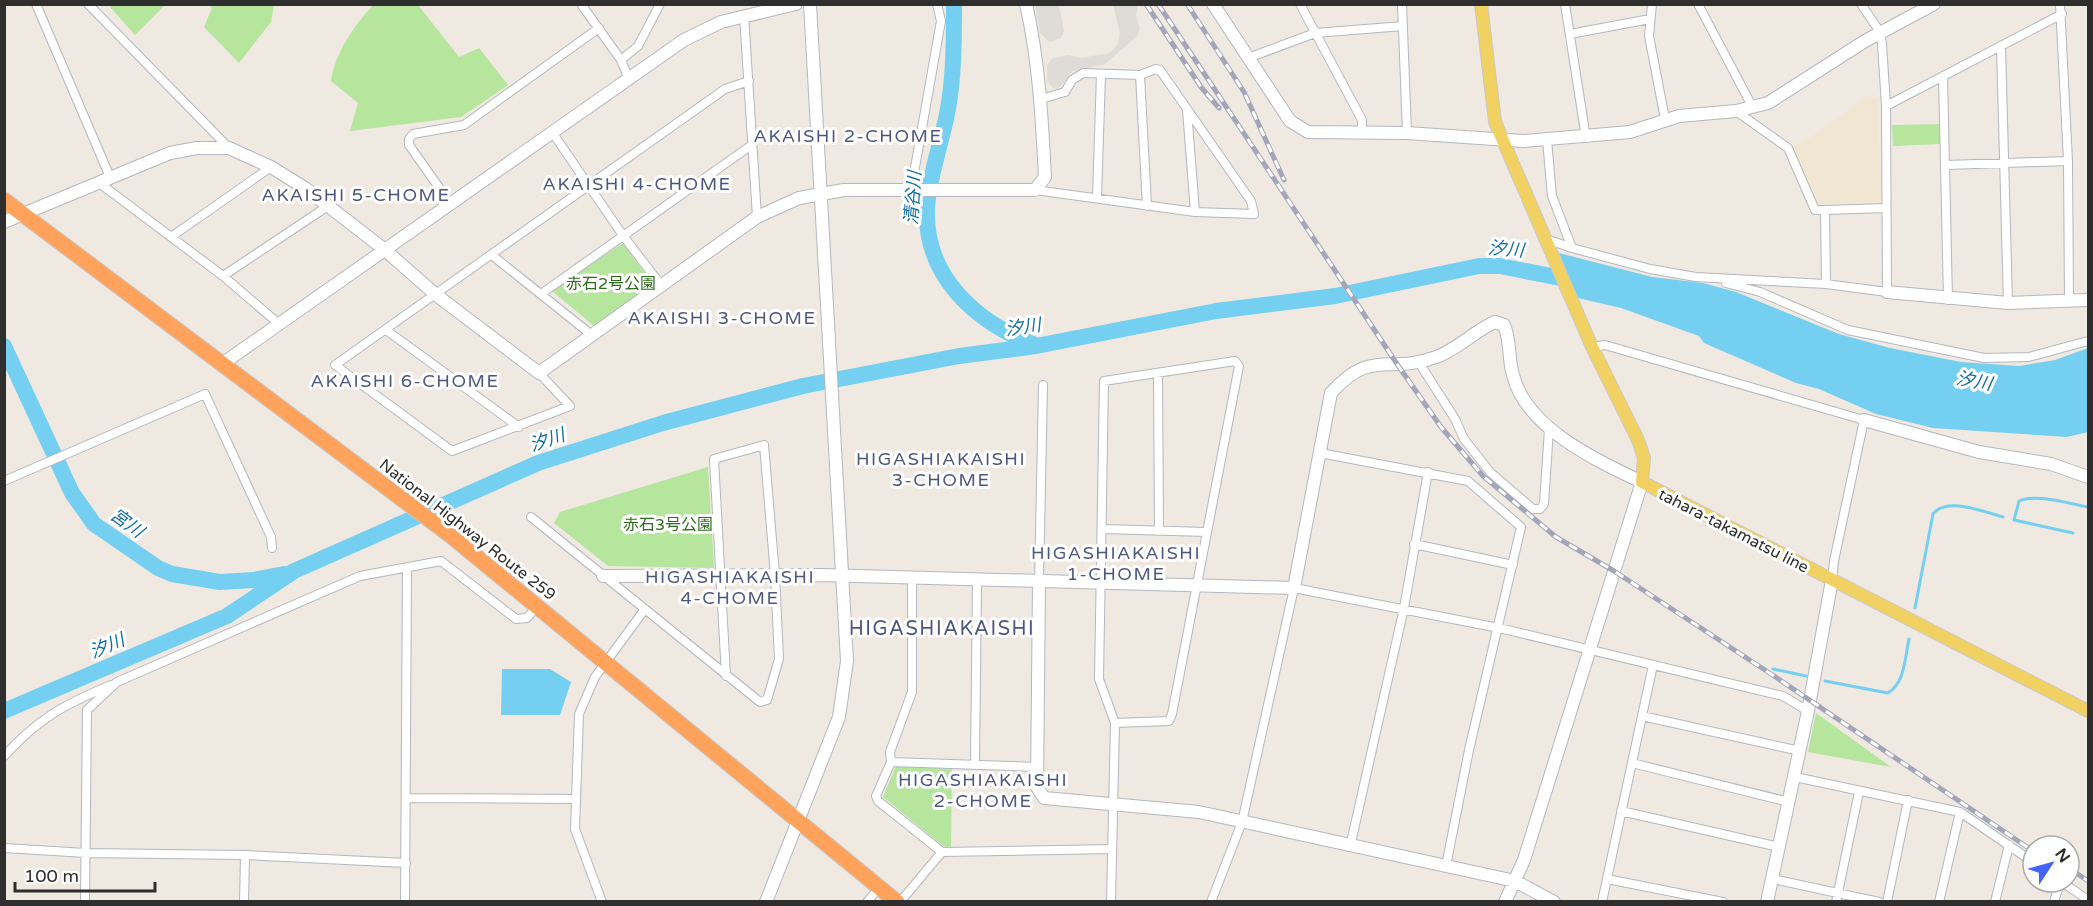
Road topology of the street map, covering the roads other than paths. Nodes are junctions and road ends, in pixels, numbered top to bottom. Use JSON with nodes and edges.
{"nodes":[{"id":1,"x":36,"y":4,"type":"edge"},
{"id":2,"x":88,"y":4,"type":"edge"},
{"id":3,"x":581,"y":4,"type":"edge"},
{"id":4,"x":660,"y":4,"type":"edge"},
{"id":5,"x":796,"y":4,"type":"edge"},
{"id":6,"x":810,"y":4,"type":"edge"},
{"id":7,"x":937,"y":4,"type":"edge"},
{"id":8,"x":1026,"y":4,"type":"edge"},
{"id":9,"x":1213,"y":4,"type":"edge"},
{"id":10,"x":1300,"y":4,"type":"edge"},
{"id":11,"x":1402,"y":4,"type":"edge"},
{"id":12,"x":1481,"y":4,"type":"edge"},
{"id":13,"x":1565,"y":4,"type":"edge"},
{"id":14,"x":1652,"y":4,"type":"edge"},
{"id":15,"x":1698,"y":4,"type":"edge"},
{"id":16,"x":1861,"y":4,"type":"edge"},
{"id":17,"x":1934,"y":4,"type":"edge"},
{"id":18,"x":2061,"y":9,"type":"edge"},
{"id":19,"x":744,"y":15,"type":"junction"},
{"id":20,"x":1650,"y":19,"type":"junction"},
{"id":21,"x":1403,"y":26,"type":"junction"},
{"id":22,"x":599,"y":28,"type":"junction"},
{"id":23,"x":1880,"y":32,"type":"junction"},
{"id":24,"x":1315,"y":33,"type":"junction"},
{"id":25,"x":1570,"y":34,"type":"junction"},
{"id":26,"x":2001,"y":47,"type":"junction"},
{"id":27,"x":1248,"y":58,"type":"junction"},
{"id":28,"x":621,"y":60,"type":"junction"},
{"id":29,"x":1101,"y":74,"type":"junction"},
{"id":30,"x":1140,"y":75,"type":"junction"},
{"id":31,"x":1943,"y":76,"type":"junction"},
{"id":32,"x":628,"y":77,"type":"junction"},
{"id":33,"x":749,"y":81,"type":"junction"},
{"id":34,"x":1041,"y":99,"type":"junction"},
{"id":35,"x":1886,"y":106,"type":"junction"},
{"id":36,"x":1753,"y":108,"type":"junction"},
{"id":37,"x":1187,"y":109,"type":"junction"},
{"id":38,"x":1737,"y":111,"type":"junction"},
{"id":39,"x":1665,"y":119,"type":"junction"},
{"id":40,"x":552,"y":132,"type":"junction"},
{"id":41,"x":1407,"y":133,"type":"junction"},
{"id":42,"x":1362,"y":134,"type":"junction"},
{"id":43,"x":1500,"y":138,"type":"junction"},
{"id":44,"x":1586,"y":138,"type":"junction"},
{"id":45,"x":1548,"y":140,"type":"junction"},
{"id":46,"x":753,"y":144,"type":"junction"},
{"id":47,"x":229,"y":148,"type":"junction"},
{"id":48,"x":2068,"y":161,"type":"junction"},
{"id":49,"x":2004,"y":163,"type":"junction"},
{"id":50,"x":1946,"y":165,"type":"junction"},
{"id":51,"x":272,"y":167,"type":"junction"},
{"id":52,"x":104,"y":180,"type":"junction"},
{"id":53,"x":589,"y":184,"type":"junction"},
{"id":54,"x":911,"y":190,"type":"junction"},
{"id":55,"x":1035,"y":190,"type":"junction"},
{"id":56,"x":822,"y":195,"type":"junction"},
{"id":57,"x":1096,"y":197,"type":"junction"},
{"id":58,"x":4,"y":200,"type":"edge"},
{"id":59,"x":450,"y":203,"type":"junction"},
{"id":60,"x":327,"y":206,"type":"junction"},
{"id":61,"x":1147,"y":206,"type":"junction"},
{"id":62,"x":1886,"y":208,"type":"junction"},
{"id":63,"x":1825,"y":210,"type":"junction"},
{"id":64,"x":1195,"y":212,"type":"junction"},
{"id":65,"x":23,"y":214,"type":"junction"},
{"id":66,"x":757,"y":217,"type":"junction"},
{"id":67,"x":4,"y":222,"type":"edge"},
{"id":68,"x":171,"y":237,"type":"junction"},
{"id":69,"x":624,"y":237,"type":"junction"},
{"id":70,"x":1547,"y":242,"type":"junction"},
{"id":71,"x":1572,"y":248,"type":"junction"},
{"id":72,"x":385,"y":250,"type":"junction"},
{"id":73,"x":493,"y":256,"type":"junction"},
{"id":74,"x":223,"y":276,"type":"junction"},
{"id":75,"x":1696,"y":277,"type":"junction"},
{"id":76,"x":1826,"y":284,"type":"junction"},
{"id":77,"x":661,"y":285,"type":"junction"},
{"id":78,"x":1887,"y":292,"type":"junction"},
{"id":79,"x":435,"y":294,"type":"junction"},
{"id":80,"x":541,"y":294,"type":"junction"},
{"id":81,"x":1948,"y":300,"type":"junction"},
{"id":82,"x":2069,"y":300,"type":"junction"},
{"id":83,"x":2088,"y":300,"type":"edge"},
{"id":84,"x":2008,"y":303,"type":"junction"},
{"id":85,"x":279,"y":324,"type":"junction"},
{"id":86,"x":386,"y":330,"type":"junction"},
{"id":87,"x":593,"y":336,"type":"junction"},
{"id":88,"x":2088,"y":341,"type":"edge"},
{"id":89,"x":1592,"y":347,"type":"junction"},
{"id":90,"x":1418,"y":361,"type":"junction"},
{"id":91,"x":222,"y":364,"type":"junction"},
{"id":92,"x":539,"y":373,"type":"junction"},
{"id":93,"x":1158,"y":373,"type":"junction"},
{"id":94,"x":1043,"y":386,"type":"dead end"},
{"id":95,"x":1864,"y":420,"type":"junction"},
{"id":96,"x":519,"y":427,"type":"junction"},
{"id":97,"x":1549,"y":429,"type":"junction"},
{"id":98,"x":1320,"y":453,"type":"junction"},
{"id":99,"x":1428,"y":472,"type":"junction"},
{"id":100,"x":2088,"y":477,"type":"edge"},
{"id":101,"x":4,"y":481,"type":"edge"},
{"id":102,"x":1642,"y":482,"type":"junction"},
{"id":103,"x":531,"y":517,"type":"dead end"},
{"id":104,"x":1103,"y":530,"type":"junction"},
{"id":105,"x":1159,"y":531,"type":"junction"},
{"id":106,"x":1207,"y":532,"type":"junction"},
{"id":107,"x":1414,"y":544,"type":"junction"},
{"id":108,"x":272,"y":548,"type":"dead end"},
{"id":109,"x":1513,"y":566,"type":"junction"},
{"id":110,"x":407,"y":568,"type":"junction"},
{"id":111,"x":775,"y":575,"type":"junction"},
{"id":112,"x":603,"y":576,"type":"junction"},
{"id":113,"x":721,"y":576,"type":"junction"},
{"id":114,"x":841,"y":577,"type":"junction"},
{"id":115,"x":912,"y":578,"type":"junction"},
{"id":116,"x":977,"y":580,"type":"junction"},
{"id":117,"x":1832,"y":580,"type":"junction"},
{"id":118,"x":1039,"y":582,"type":"junction"},
{"id":119,"x":1102,"y":584,"type":"junction"},
{"id":120,"x":1196,"y":586,"type":"junction"},
{"id":121,"x":1294,"y":588,"type":"junction"},
{"id":122,"x":537,"y":606,"type":"junction"},
{"id":123,"x":1404,"y":608,"type":"junction"},
{"id":124,"x":645,"y":609,"type":"junction"},
{"id":125,"x":1499,"y":628,"type":"junction"},
{"id":126,"x":1589,"y":649,"type":"junction"},
{"id":127,"x":605,"y":662,"type":"junction"},
{"id":128,"x":1653,"y":665,"type":"junction"},
{"id":129,"x":726,"y":676,"type":"junction"},
{"id":130,"x":117,"y":682,"type":"junction"},
{"id":131,"x":1808,"y":711,"type":"junction"},
{"id":132,"x":2088,"y":711,"type":"edge"},
{"id":133,"x":1642,"y":716,"type":"junction"},
{"id":134,"x":1115,"y":723,"type":"junction"},
{"id":135,"x":1800,"y":751,"type":"junction"},
{"id":136,"x":4,"y":756,"type":"edge"},
{"id":137,"x":891,"y":762,"type":"junction"},
{"id":138,"x":1632,"y":763,"type":"junction"},
{"id":139,"x":975,"y":765,"type":"junction"},
{"id":140,"x":1037,"y":767,"type":"junction"},
{"id":141,"x":1795,"y":777,"type":"junction"},
{"id":142,"x":1859,"y":792,"type":"junction"},
{"id":143,"x":406,"y":798,"type":"junction"},
{"id":144,"x":576,"y":799,"type":"junction"},
{"id":145,"x":1908,"y":800,"type":"junction"},
{"id":146,"x":1789,"y":802,"type":"junction"},
{"id":147,"x":1114,"y":804,"type":"junction"},
{"id":148,"x":1621,"y":811,"type":"junction"},
{"id":149,"x":1960,"y":812,"type":"junction"},
{"id":150,"x":798,"y":821,"type":"junction"},
{"id":151,"x":1242,"y":822,"type":"junction"},
{"id":152,"x":2009,"y":845,"type":"junction"},
{"id":153,"x":1350,"y":847,"type":"junction"},
{"id":154,"x":1779,"y":847,"type":"junction"},
{"id":155,"x":4,"y":848,"type":"edge"},
{"id":156,"x":1112,"y":849,"type":"junction"},
{"id":157,"x":942,"y":852,"type":"junction"},
{"id":158,"x":86,"y":853,"type":"junction"},
{"id":159,"x":2021,"y":854,"type":"edge"},
{"id":160,"x":245,"y":855,"type":"junction"},
{"id":161,"x":406,"y":863,"type":"junction"},
{"id":162,"x":1446,"y":866,"type":"junction"},
{"id":163,"x":1607,"y":879,"type":"junction"},
{"id":164,"x":1773,"y":879,"type":"junction"},
{"id":165,"x":1515,"y":881,"type":"junction"},
{"id":166,"x":879,"y":888,"type":"junction"},
{"id":167,"x":1837,"y":897,"type":"edge"},
{"id":168,"x":85,"y":902,"type":"edge"},
{"id":169,"x":244,"y":902,"type":"edge"},
{"id":170,"x":405,"y":902,"type":"edge"},
{"id":171,"x":602,"y":902,"type":"edge"},
{"id":172,"x":766,"y":902,"type":"edge"},
{"id":173,"x":867,"y":902,"type":"edge"},
{"id":174,"x":898,"y":902,"type":"edge"},
{"id":175,"x":1111,"y":902,"type":"edge"},
{"id":176,"x":1211,"y":902,"type":"edge"},
{"id":177,"x":1505,"y":902,"type":"edge"},
{"id":178,"x":1554,"y":902,"type":"edge"},
{"id":179,"x":1602,"y":902,"type":"edge"},
{"id":180,"x":1722,"y":902,"type":"edge"},
{"id":181,"x":1767,"y":902,"type":"edge"},
{"id":182,"x":1880,"y":902,"type":"edge"},
{"id":183,"x":1887,"y":902,"type":"edge"},
{"id":184,"x":1939,"y":902,"type":"edge"},
{"id":185,"x":1995,"y":902,"type":"edge"}],
"edges":[{"from":1,"to":52,"type":"street"},
{"from":2,"to":47,"type":"street"},
{"from":3,"to":22,"type":"street"},
{"from":4,"to":28,"type":"street"},
{"from":5,"to":19,"type":"street"},
{"from":6,"to":56,"type":"street"},
{"from":7,"to":54,"type":"street"},
{"from":8,"to":34,"type":"street"},
{"from":9,"to":27,"type":"street"},
{"from":10,"to":24,"type":"street"},
{"from":11,"to":21,"type":"street"},
{"from":12,"to":43,"type":"main road","name":"tahara-takamatsu line"},
{"from":13,"to":25,"type":"street"},
{"from":14,"to":20,"type":"street"},
{"from":15,"to":36,"type":"street"},
{"from":16,"to":23,"type":"street"},
{"from":17,"to":23,"type":"street"},
{"from":18,"to":26,"type":"street"},
{"from":18,"to":48,"type":"street"},
{"from":19,"to":32,"type":"street"},
{"from":19,"to":33,"type":"street"},
{"from":20,"to":25,"type":"street"},
{"from":20,"to":39,"type":"street"},
{"from":21,"to":24,"type":"street"},
{"from":21,"to":41,"type":"street"},
{"from":22,"to":28,"type":"street"},
{"from":22,"to":59,"type":"street"},
{"from":23,"to":35,"type":"street"},
{"from":23,"to":36,"type":"street"},
{"from":24,"to":27,"type":"street"},
{"from":24,"to":42,"type":"street"},
{"from":25,"to":44,"type":"street"},
{"from":26,"to":31,"type":"street"},
{"from":26,"to":49,"type":"street"},
{"from":27,"to":42,"type":"street"},
{"from":28,"to":32,"type":"street"},
{"from":29,"to":30,"type":"street"},
{"from":29,"to":34,"type":"street"},
{"from":29,"to":57,"type":"street"},
{"from":30,"to":37,"type":"street"},
{"from":30,"to":61,"type":"street"},
{"from":31,"to":35,"type":"street"},
{"from":31,"to":50,"type":"street"},
{"from":32,"to":40,"type":"street"},
{"from":33,"to":46,"type":"street"},
{"from":33,"to":53,"type":"street"},
{"from":34,"to":55,"type":"street"},
{"from":35,"to":62,"type":"street"},
{"from":36,"to":38,"type":"street"},
{"from":37,"to":64,"type":"street"},
{"from":37,"to":64,"type":"street"},
{"from":38,"to":39,"type":"street"},
{"from":38,"to":63,"type":"street"},
{"from":39,"to":44,"type":"street"},
{"from":40,"to":53,"type":"street"},
{"from":40,"to":59,"type":"street"},
{"from":41,"to":42,"type":"street"},
{"from":41,"to":43,"type":"street"},
{"from":43,"to":45,"type":"street"},
{"from":43,"to":70,"type":"main road","name":"tahara-takamatsu line"},
{"from":44,"to":45,"type":"street"},
{"from":45,"to":71,"type":"street"},
{"from":46,"to":66,"type":"street"},
{"from":46,"to":69,"type":"street"},
{"from":47,"to":51,"type":"street"},
{"from":47,"to":52,"type":"street"},
{"from":48,"to":49,"type":"street"},
{"from":48,"to":82,"type":"street"},
{"from":49,"to":50,"type":"street"},
{"from":49,"to":84,"type":"street"},
{"from":50,"to":81,"type":"street"},
{"from":51,"to":60,"type":"street"},
{"from":51,"to":68,"type":"street"},
{"from":52,"to":65,"type":"street"},
{"from":52,"to":68,"type":"street"},
{"from":53,"to":69,"type":"street"},
{"from":53,"to":73,"type":"street"},
{"from":54,"to":55,"type":"street"},
{"from":54,"to":56,"type":"street"},
{"from":55,"to":57,"type":"street"},
{"from":56,"to":66,"type":"street"},
{"from":56,"to":114,"type":"street"},
{"from":57,"to":61,"type":"street"},
{"from":58,"to":65,"type":"highway","name":"National Highway Route 259"},
{"from":59,"to":72,"type":"street"},
{"from":60,"to":72,"type":"street"},
{"from":60,"to":74,"type":"street"},
{"from":61,"to":64,"type":"street"},
{"from":62,"to":63,"type":"street"},
{"from":62,"to":78,"type":"street"},
{"from":63,"to":76,"type":"street"},
{"from":65,"to":67,"type":"street"},
{"from":65,"to":91,"type":"highway","name":"National Highway Route 259"},
{"from":66,"to":77,"type":"street"},
{"from":68,"to":74,"type":"street"},
{"from":69,"to":77,"type":"street"},
{"from":69,"to":80,"type":"street"},
{"from":70,"to":71,"type":"street"},
{"from":70,"to":89,"type":"main road","name":"tahara-takamatsu line"},
{"from":71,"to":75,"type":"street"},
{"from":72,"to":79,"type":"street"},
{"from":72,"to":85,"type":"street"},
{"from":73,"to":79,"type":"street"},
{"from":73,"to":80,"type":"street"},
{"from":74,"to":85,"type":"street"},
{"from":75,"to":76,"type":"street"},
{"from":75,"to":88,"type":"street"},
{"from":76,"to":78,"type":"street"},
{"from":77,"to":87,"type":"street"},
{"from":78,"to":81,"type":"street"},
{"from":79,"to":86,"type":"street"},
{"from":79,"to":92,"type":"street"},
{"from":80,"to":87,"type":"street"},
{"from":81,"to":84,"type":"street"},
{"from":82,"to":83,"type":"street"},
{"from":82,"to":84,"type":"street"},
{"from":85,"to":91,"type":"street"},
{"from":86,"to":96,"type":"street"},
{"from":86,"to":96,"type":"street"},
{"from":87,"to":92,"type":"street"},
{"from":89,"to":95,"type":"street"},
{"from":89,"to":102,"type":"main road","name":"tahara-takamatsu line"},
{"from":90,"to":97,"type":"street"},
{"from":90,"to":97,"type":"street"},
{"from":90,"to":98,"type":"street"},
{"from":91,"to":122,"type":"highway","name":"National Highway Route 259"},
{"from":92,"to":96,"type":"street"},
{"from":93,"to":104,"type":"street"},
{"from":93,"to":105,"type":"street"},
{"from":93,"to":106,"type":"street"},
{"from":94,"to":118,"type":"street"},
{"from":95,"to":100,"type":"street"},
{"from":95,"to":117,"type":"street"},
{"from":97,"to":102,"type":"street"},
{"from":98,"to":99,"type":"street"},
{"from":98,"to":121,"type":"street"},
{"from":99,"to":107,"type":"street"},
{"from":99,"to":109,"type":"street"},
{"from":101,"to":108,"type":"street"},
{"from":102,"to":117,"type":"main road","name":"tahara-takamatsu line"},
{"from":102,"to":126,"type":"street"},
{"from":103,"to":112,"type":"street"},
{"from":104,"to":105,"type":"street"},
{"from":104,"to":119,"type":"street"},
{"from":105,"to":106,"type":"street"},
{"from":106,"to":120,"type":"street"},
{"from":107,"to":109,"type":"street"},
{"from":107,"to":123,"type":"street"},
{"from":109,"to":125,"type":"street"},
{"from":110,"to":122,"type":"street"},
{"from":110,"to":130,"type":"street"},
{"from":110,"to":143,"type":"street"},
{"from":111,"to":113,"type":"street"},
{"from":111,"to":113,"type":"street"},
{"from":111,"to":114,"type":"street"},
{"from":111,"to":129,"type":"street"},
{"from":112,"to":113,"type":"street"},
{"from":112,"to":124,"type":"street"},
{"from":113,"to":129,"type":"street"},
{"from":114,"to":115,"type":"street"},
{"from":114,"to":150,"type":"street"},
{"from":115,"to":116,"type":"street"},
{"from":115,"to":137,"type":"street"},
{"from":116,"to":118,"type":"street"},
{"from":116,"to":139,"type":"street"},
{"from":117,"to":131,"type":"street"},
{"from":117,"to":132,"type":"main road","name":"tahara-takamatsu line"},
{"from":118,"to":119,"type":"street"},
{"from":118,"to":140,"type":"street"},
{"from":119,"to":120,"type":"street"},
{"from":119,"to":134,"type":"street"},
{"from":120,"to":121,"type":"street"},
{"from":120,"to":134,"type":"street"},
{"from":121,"to":123,"type":"street"},
{"from":121,"to":151,"type":"street"},
{"from":122,"to":127,"type":"highway","name":"National Highway Route 259"},
{"from":123,"to":125,"type":"street"},
{"from":123,"to":153,"type":"street"},
{"from":124,"to":127,"type":"street"},
{"from":124,"to":129,"type":"street"},
{"from":125,"to":126,"type":"street"},
{"from":125,"to":162,"type":"street"},
{"from":126,"to":128,"type":"street"},
{"from":126,"to":165,"type":"street"},
{"from":127,"to":144,"type":"street"},
{"from":127,"to":150,"type":"highway","name":"National Highway Route 259"},
{"from":128,"to":131,"type":"street"},
{"from":128,"to":133,"type":"street"},
{"from":130,"to":136,"type":"street"},
{"from":130,"to":158,"type":"street"},
{"from":131,"to":135,"type":"street"},
{"from":133,"to":135,"type":"street"},
{"from":133,"to":138,"type":"street"},
{"from":134,"to":147,"type":"street"},
{"from":135,"to":141,"type":"street"},
{"from":137,"to":139,"type":"street"},
{"from":137,"to":157,"type":"street"},
{"from":138,"to":146,"type":"street"},
{"from":138,"to":148,"type":"street"},
{"from":139,"to":140,"type":"street"},
{"from":140,"to":147,"type":"street"},
{"from":141,"to":142,"type":"street"},
{"from":141,"to":146,"type":"street"},
{"from":142,"to":145,"type":"street"},
{"from":142,"to":167,"type":"street"},
{"from":143,"to":144,"type":"street"},
{"from":143,"to":161,"type":"street"},
{"from":144,"to":171,"type":"street"},
{"from":145,"to":149,"type":"street"},
{"from":145,"to":183,"type":"street"},
{"from":146,"to":154,"type":"street"},
{"from":147,"to":151,"type":"street"},
{"from":147,"to":156,"type":"street"},
{"from":148,"to":154,"type":"street"},
{"from":148,"to":163,"type":"street"},
{"from":149,"to":152,"type":"street"},
{"from":149,"to":184,"type":"street"},
{"from":150,"to":166,"type":"highway","name":"National Highway Route 259"},
{"from":150,"to":172,"type":"street"},
{"from":151,"to":153,"type":"street"},
{"from":151,"to":176,"type":"street"},
{"from":152,"to":159,"type":"street"},
{"from":152,"to":185,"type":"street"},
{"from":153,"to":162,"type":"street"},
{"from":154,"to":164,"type":"street"},
{"from":155,"to":158,"type":"street"},
{"from":156,"to":157,"type":"street"},
{"from":156,"to":175,"type":"street"},
{"from":157,"to":174,"type":"street"},
{"from":158,"to":160,"type":"street"},
{"from":158,"to":168,"type":"street"},
{"from":160,"to":161,"type":"street"},
{"from":160,"to":169,"type":"street"},
{"from":161,"to":170,"type":"street"},
{"from":162,"to":165,"type":"street"},
{"from":163,"to":179,"type":"street"},
{"from":163,"to":180,"type":"street"},
{"from":164,"to":167,"type":"street"},
{"from":164,"to":181,"type":"street"},
{"from":165,"to":177,"type":"street"},
{"from":165,"to":178,"type":"street"},
{"from":166,"to":173,"type":"street"},
{"from":166,"to":174,"type":"highway","name":"National Highway Route 259"},
{"from":167,"to":182,"type":"street"}]}
